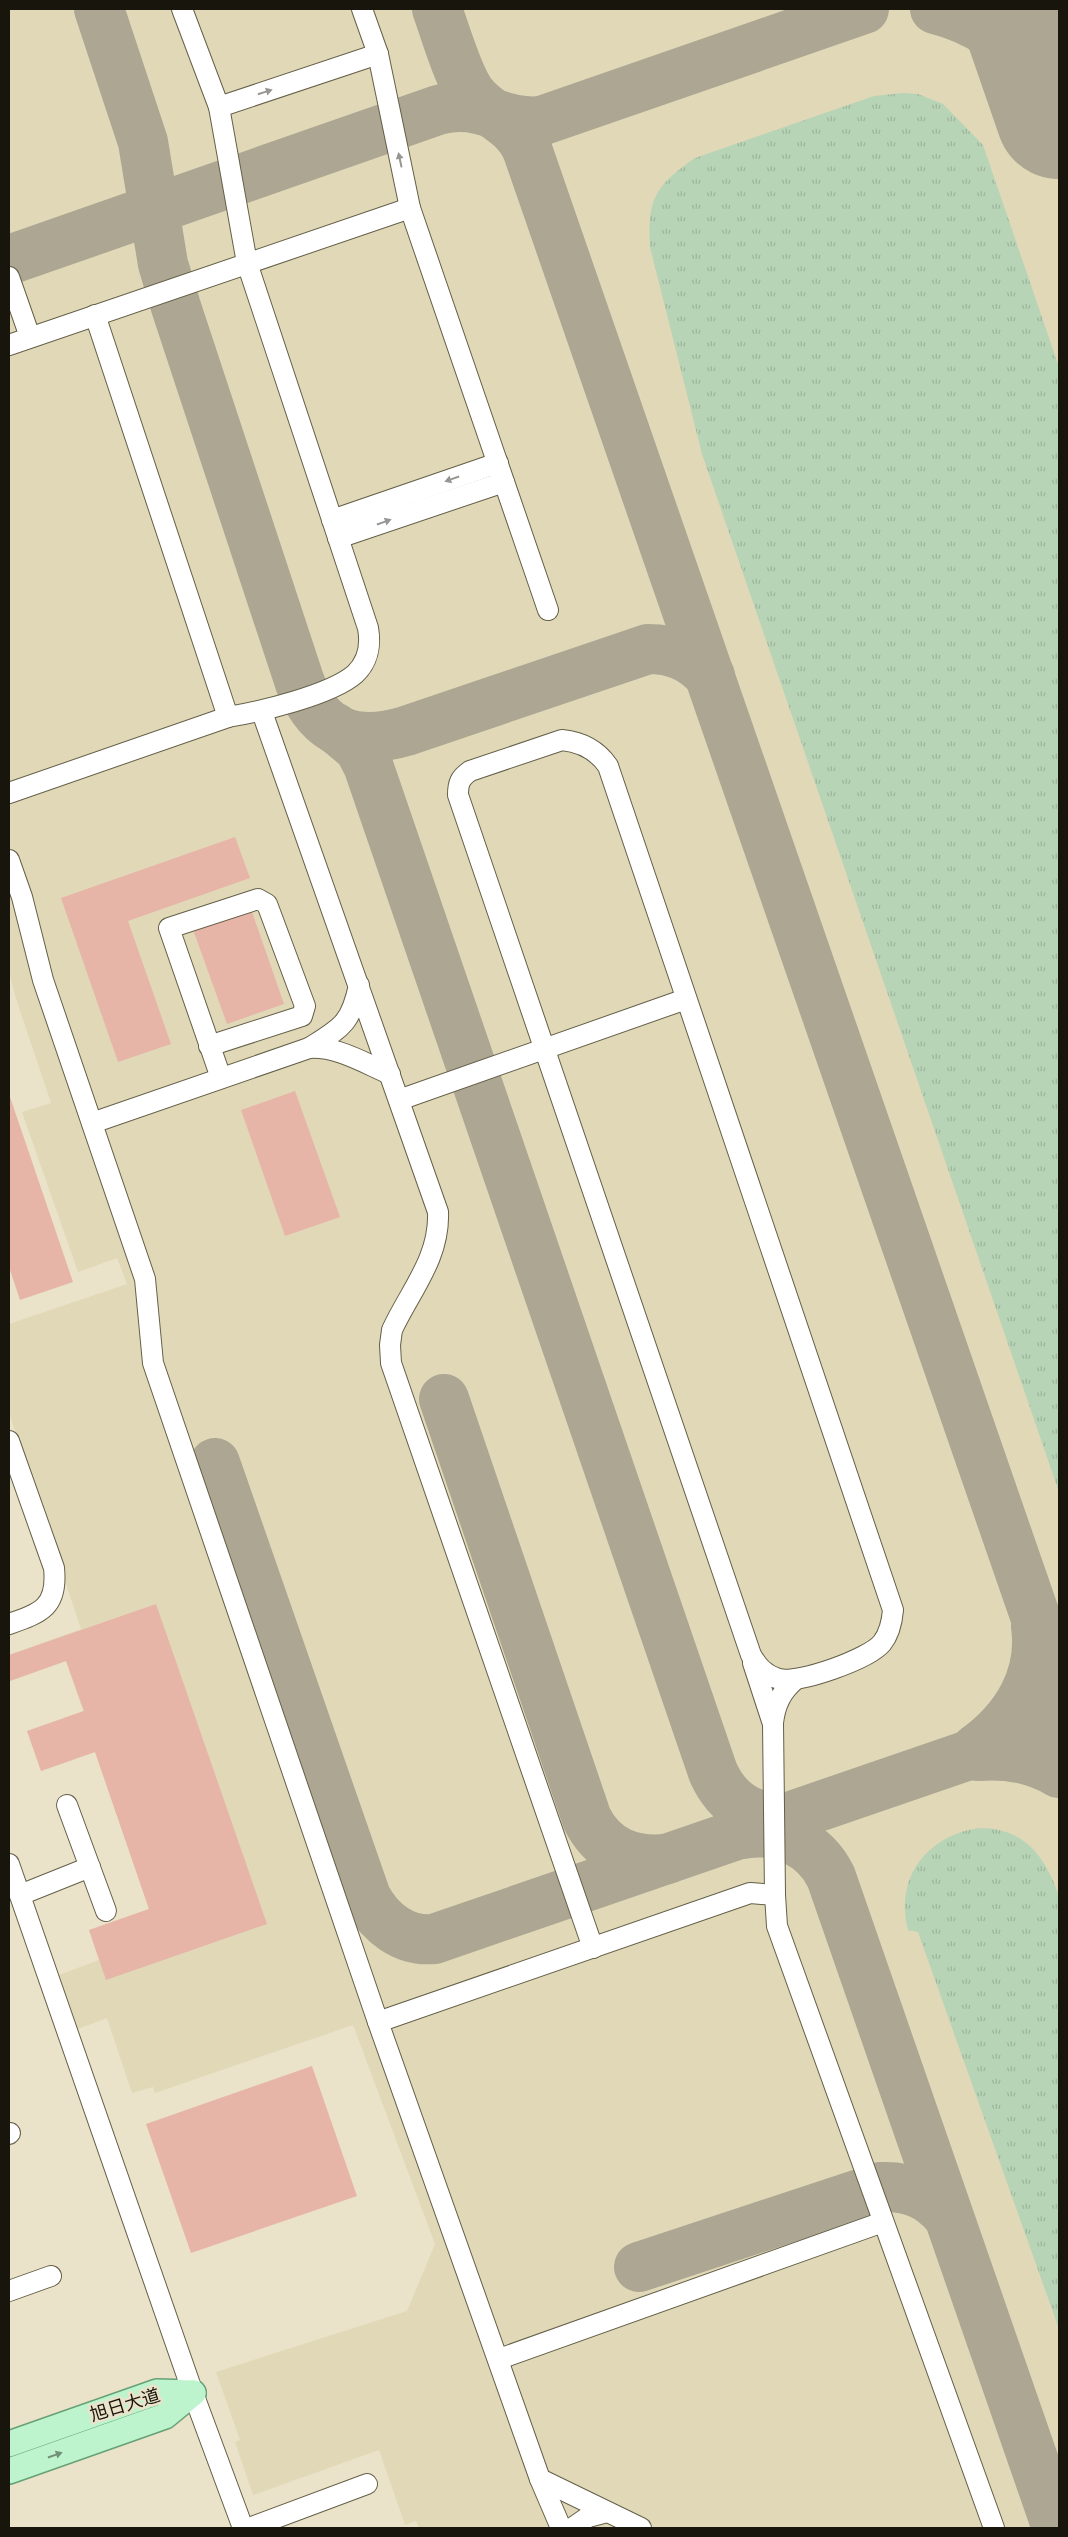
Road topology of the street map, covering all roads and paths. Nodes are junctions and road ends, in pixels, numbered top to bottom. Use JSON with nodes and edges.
{"nodes":[{"id":1,"x":182,"y":9,"type":"edge"},
{"id":2,"x":362,"y":9,"type":"edge"},
{"id":3,"x":378,"y":54,"type":"junction"},
{"id":4,"x":219,"y":107,"type":"junction"},
{"id":5,"x":410,"y":208,"type":"junction"},
{"id":6,"x":247,"y":264,"type":"junction"},
{"id":7,"x":9,"y":277,"type":"edge"},
{"id":8,"x":95,"y":315,"type":"junction"},
{"id":9,"x":30,"y":337,"type":"junction"},
{"id":10,"x":9,"y":345,"type":"edge"},
{"id":11,"x":501,"y":472,"type":"junction"},
{"id":12,"x":335,"y":529,"type":"junction"},
{"id":13,"x":548,"y":610,"type":"dead end"},
{"id":14,"x":262,"y":712,"type":"junction"},
{"id":15,"x":228,"y":717,"type":"junction"},
{"id":16,"x":16,"y":790,"type":"edge"},
{"id":17,"x":9,"y":802,"type":"edge"},
{"id":18,"x":9,"y":860,"type":"edge"},
{"id":19,"x":359,"y":985,"type":"junction"},
{"id":20,"x":686,"y":999,"type":"junction"},
{"id":21,"x":209,"y":1046,"type":"junction"},
{"id":22,"x":308,"y":1048,"type":"junction"},
{"id":23,"x":544,"y":1049,"type":"junction"},
{"id":24,"x":390,"y":1074,"type":"junction"},
{"id":25,"x":220,"y":1078,"type":"junction"},
{"id":26,"x":399,"y":1100,"type":"junction"},
{"id":27,"x":92,"y":1122,"type":"junction"},
{"id":28,"x":9,"y":1441,"type":"edge"},
{"id":29,"x":9,"y":1624,"type":"edge"},
{"id":30,"x":751,"y":1655,"type":"junction"},
{"id":31,"x":794,"y":1680,"type":"junction"},
{"id":32,"x":772,"y":1722,"type":"junction"},
{"id":33,"x":67,"y":1805,"type":"dead end"},
{"id":34,"x":9,"y":1864,"type":"edge"},
{"id":35,"x":90,"y":1867,"type":"junction"},
{"id":36,"x":20,"y":1895,"type":"junction"},
{"id":37,"x":774,"y":1895,"type":"junction"},
{"id":38,"x":106,"y":1911,"type":"dead end"},
{"id":39,"x":593,"y":1948,"type":"junction"},
{"id":40,"x":378,"y":2022,"type":"junction"},
{"id":41,"x":883,"y":2222,"type":"junction"},
{"id":42,"x":51,"y":2276,"type":"dead end"},
{"id":43,"x":9,"y":2291,"type":"edge"},
{"id":44,"x":498,"y":2359,"type":"junction"},
{"id":45,"x":193,"y":2393,"type":"junction"},
{"id":46,"x":9,"y":2444,"type":"edge"},
{"id":47,"x":9,"y":2471,"type":"edge"},
{"id":48,"x":540,"y":2479,"type":"junction"},
{"id":49,"x":367,"y":2484,"type":"dead end"},
{"id":50,"x":607,"y":2512,"type":"junction"},
{"id":51,"x":243,"y":2528,"type":"edge"},
{"id":52,"x":249,"y":2528,"type":"edge"},
{"id":53,"x":561,"y":2528,"type":"edge"},
{"id":54,"x":572,"y":2528,"type":"edge"},
{"id":55,"x":641,"y":2528,"type":"edge"},
{"id":56,"x":994,"y":2528,"type":"edge"}],
"edges":[{"from":1,"to":4,"type":"lane"},
{"from":2,"to":3,"type":"lane"},
{"from":4,"to":3,"type":"lane","one_way":true},
{"from":5,"to":3,"type":"lane","one_way":true},
{"from":4,"to":6,"type":"lane"},
{"from":5,"to":6,"type":"lane"},
{"from":5,"to":11,"type":"lane"},
{"from":6,"to":8,"type":"lane"},
{"from":6,"to":12,"type":"lane"},
{"from":7,"to":9,"type":"lane"},
{"from":8,"to":9,"type":"lane"},
{"from":8,"to":15,"type":"lane"},
{"from":9,"to":10,"type":"lane"},
{"from":11,"to":12,"type":"lane"},
{"from":11,"to":13,"type":"lane"},
{"from":12,"to":14,"type":"lane"},
{"from":14,"to":15,"type":"lane"},
{"from":14,"to":19,"type":"lane"},
{"from":15,"to":16,"type":"lane"},
{"from":16,"to":17,"type":"lane"},
{"from":18,"to":27,"type":"lane"},
{"from":19,"to":22,"type":"lane"},
{"from":19,"to":24,"type":"lane"},
{"from":20,"to":23,"type":"lane"},
{"from":20,"to":23,"type":"lane"},
{"from":20,"to":31,"type":"lane"},
{"from":21,"to":21,"type":"lane"},
{"from":21,"to":25,"type":"lane"},
{"from":22,"to":24,"type":"lane"},
{"from":22,"to":25,"type":"lane"},
{"from":23,"to":26,"type":"lane"},
{"from":23,"to":30,"type":"lane"},
{"from":24,"to":26,"type":"lane"},
{"from":25,"to":27,"type":"lane"},
{"from":26,"to":39,"type":"lane"},
{"from":27,"to":40,"type":"lane"},
{"from":28,"to":29,"type":"lane"},
{"from":30,"to":31,"type":"lane"},
{"from":30,"to":32,"type":"lane"},
{"from":31,"to":32,"type":"lane"},
{"from":32,"to":37,"type":"lane"},
{"from":33,"to":35,"type":"lane"},
{"from":34,"to":36,"type":"lane"},
{"from":35,"to":36,"type":"lane"},
{"from":35,"to":38,"type":"lane"},
{"from":36,"to":45,"type":"lane"},
{"from":37,"to":39,"type":"lane"},
{"from":37,"to":41,"type":"lane"},
{"from":39,"to":40,"type":"lane"},
{"from":40,"to":44,"type":"lane"},
{"from":41,"to":44,"type":"lane"},
{"from":41,"to":56,"type":"lane"},
{"from":42,"to":43,"type":"lane"},
{"from":44,"to":48,"type":"lane"},
{"from":45,"to":46,"type":"main road","name":"旭日大道"},
{"from":47,"to":45,"type":"main road","name":"旭日大道","one_way":true},
{"from":45,"to":51,"type":"lane"},
{"from":48,"to":50,"type":"lane"},
{"from":48,"to":53,"type":"lane"},
{"from":49,"to":52,"type":"lane"},
{"from":50,"to":54,"type":"lane"},
{"from":50,"to":55,"type":"lane"}]}
